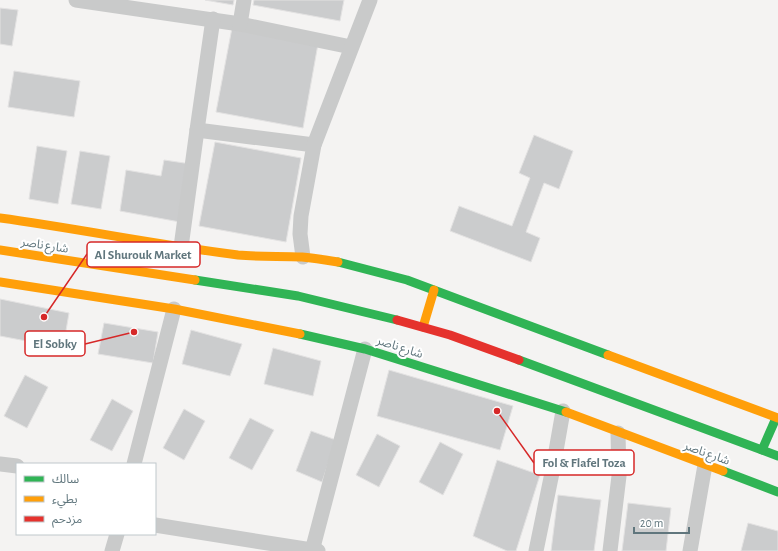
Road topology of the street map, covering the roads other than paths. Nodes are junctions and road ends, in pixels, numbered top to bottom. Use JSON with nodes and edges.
{"nodes":[{"id":1,"x":76,"y":0,"type":"edge"},
{"id":2,"x":244,"y":0,"type":"edge"},
{"id":3,"x":370,"y":0,"type":"edge"},
{"id":4,"x":131,"y":4,"type":"edge"},
{"id":5,"x":213,"y":19,"type":"junction"},
{"id":6,"x":240,"y":24,"type":"junction"},
{"id":7,"x":351,"y":47,"type":"junction"},
{"id":8,"x":197,"y":130,"type":"junction"},
{"id":9,"x":314,"y":145,"type":"junction"},
{"id":10,"x":0,"y":218,"type":"edge"},
{"id":11,"x":181,"y":247,"type":"junction"},
{"id":12,"x":0,"y":250,"type":"edge"},
{"id":13,"x":303,"y":257,"type":"junction"},
{"id":14,"x":42,"y":277,"type":"dead end"},
{"id":15,"x":4,"y":280,"type":"edge"},
{"id":16,"x":35,"y":287,"type":"junction"},
{"id":17,"x":434,"y":290,"type":"junction"},
{"id":18,"x":174,"y":309,"type":"junction"},
{"id":19,"x":423,"y":327,"type":"junction"},
{"id":20,"x":365,"y":348,"type":"junction"},
{"id":21,"x":563,"y":411,"type":"junction"},
{"id":22,"x":777,"y":418,"type":"edge"},
{"id":23,"x":618,"y":433,"type":"junction"},
{"id":24,"x":762,"y":450,"type":"junction"},
{"id":25,"x":778,"y":456,"type":"edge"},
{"id":26,"x":134,"y":463,"type":"edge"},
{"id":27,"x":0,"y":464,"type":"edge"},
{"id":28,"x":705,"y":465,"type":"junction"},
{"id":29,"x":16,"y":466,"type":"edge"},
{"id":30,"x":778,"y":492,"type":"edge"},
{"id":31,"x":156,"y":525,"type":"edge"},
{"id":32,"x":117,"y":535,"type":"edge"},
{"id":33,"x":112,"y":551,"type":"edge"},
{"id":34,"x":314,"y":551,"type":"edge"},
{"id":35,"x":536,"y":551,"type":"edge"},
{"id":36,"x":610,"y":551,"type":"edge"},
{"id":37,"x":690,"y":551,"type":"edge"}],
"edges":[{"from":1,"to":4,"type":"street"},
{"from":2,"to":6,"type":"street"},
{"from":3,"to":7,"type":"street"},
{"from":4,"to":5,"type":"street"},
{"from":5,"to":6,"type":"street"},
{"from":5,"to":8,"type":"street"},
{"from":6,"to":7,"type":"street"},
{"from":7,"to":9,"type":"street"},
{"from":8,"to":9,"type":"street"},
{"from":8,"to":11,"type":"street"},
{"from":9,"to":13,"type":"street"},
{"from":10,"to":11,"type":"main road"},
{"from":11,"to":13,"type":"main road"},
{"from":12,"to":19,"type":"main road","name":"شارع ناصر"},
{"from":13,"to":17,"type":"main road"},
{"from":14,"to":16,"type":"main road"},
{"from":15,"to":16,"type":"main road","name":"شارع ناصر"},
{"from":16,"to":18,"type":"main road","name":"شارع ناصر"},
{"from":17,"to":19,"type":"main road"},
{"from":17,"to":22,"type":"main road"},
{"from":18,"to":20,"type":"main road","name":"شارع ناصر"},
{"from":18,"to":26,"type":"street"},
{"from":19,"to":24,"type":"main road","name":"شارع ناصر"},
{"from":20,"to":21,"type":"main road","name":"شارع ناصر"},
{"from":20,"to":34,"type":"street"},
{"from":21,"to":23,"type":"main road","name":"شارع ناصر"},
{"from":21,"to":35,"type":"street"},
{"from":22,"to":24,"type":"main road"},
{"from":23,"to":28,"type":"main road","name":"شارع ناصر"},
{"from":23,"to":36,"type":"street"},
{"from":24,"to":25,"type":"main road","name":"شارع ناصر"},
{"from":27,"to":29,"type":"street"},
{"from":28,"to":30,"type":"main road","name":"شارع ناصر"},
{"from":28,"to":37,"type":"street"},
{"from":31,"to":34,"type":"street"},
{"from":32,"to":33,"type":"street"}]}
